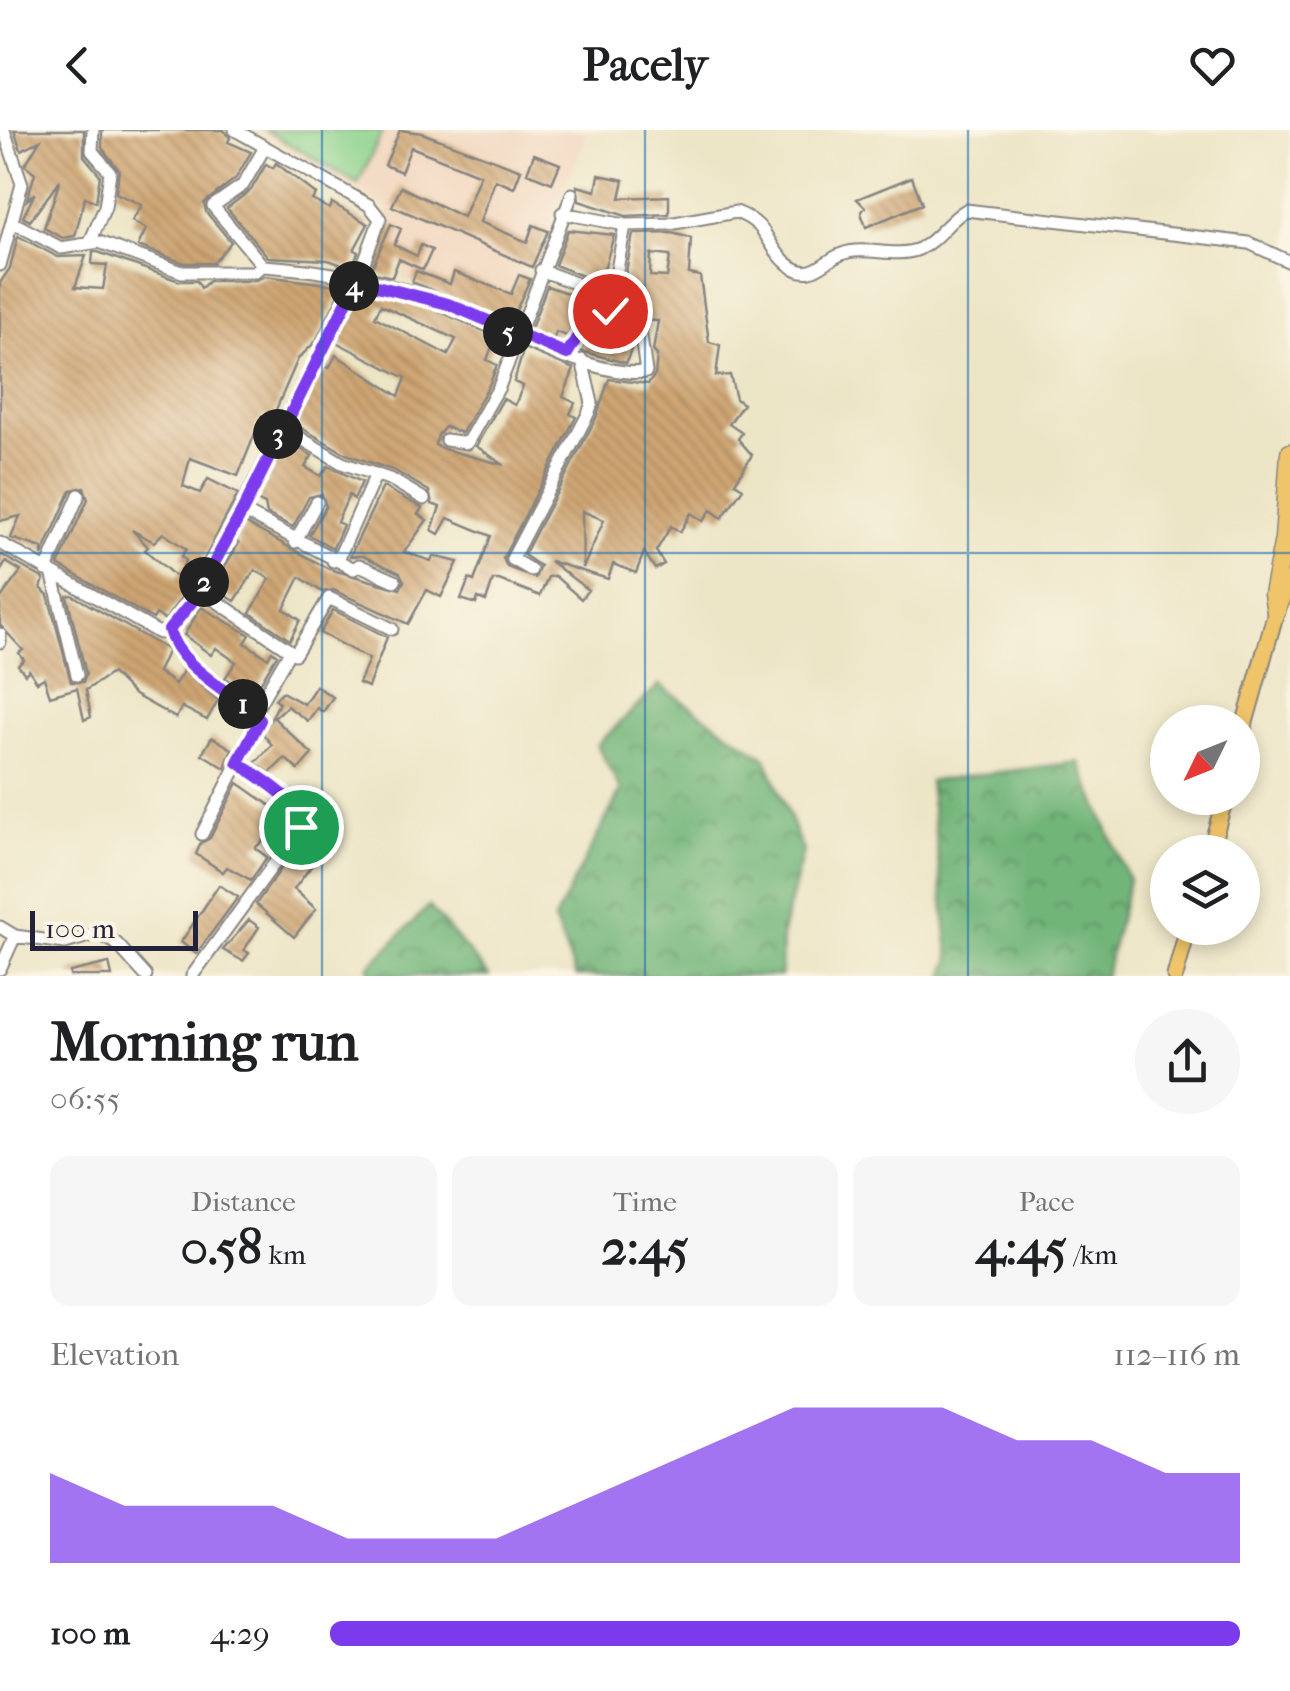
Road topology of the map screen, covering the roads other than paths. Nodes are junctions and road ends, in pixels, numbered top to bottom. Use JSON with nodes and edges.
{"nodes":[{"id":1,"x":4,"y":130,"type":"edge"},
{"id":2,"x":93,"y":130,"type":"edge"},
{"id":3,"x":235,"y":130,"type":"edge"},
{"id":4,"x":264,"y":148,"type":"junction"},
{"id":5,"x":572,"y":194,"type":"dead end"},
{"id":6,"x":562,"y":213,"type":"junction"},
{"id":7,"x":14,"y":223,"type":"junction"},
{"id":8,"x":626,"y":225,"type":"junction"},
{"id":9,"x":90,"y":242,"type":"junction"},
{"id":10,"x":1290,"y":262,"type":"edge"},
{"id":11,"x":0,"y":265,"type":"edge"},
{"id":12,"x":263,"y":266,"type":"junction"},
{"id":13,"x":542,"y":270,"type":"junction"},
{"id":14,"x":357,"y":281,"type":"junction"},
{"id":15,"x":613,"y":298,"type":"junction"},
{"id":16,"x":609,"y":315,"type":"junction"},
{"id":17,"x":516,"y":336,"type":"junction"},
{"id":18,"x":567,"y":354,"type":"junction"},
{"id":19,"x":582,"y":360,"type":"junction"},
{"id":20,"x":282,"y":428,"type":"junction"},
{"id":21,"x":446,"y":440,"type":"dead end"},
{"id":22,"x":1290,"y":453,"type":"edge"},
{"id":23,"x":376,"y":474,"type":"junction"},
{"id":24,"x":79,"y":495,"type":"dead end"},
{"id":25,"x":424,"y":499,"type":"dead end"},
{"id":26,"x":317,"y":502,"type":"dead end"},
{"id":27,"x":242,"y":512,"type":"junction"},
{"id":28,"x":295,"y":542,"type":"junction"},
{"id":29,"x":0,"y":543,"type":"edge"},
{"id":30,"x":332,"y":561,"type":"junction"},
{"id":31,"x":531,"y":570,"type":"dead end"},
{"id":32,"x":50,"y":573,"type":"junction"},
{"id":33,"x":1290,"y":580,"type":"edge"},
{"id":34,"x":395,"y":582,"type":"dead end"},
{"id":35,"x":200,"y":590,"type":"junction"},
{"id":36,"x":1276,"y":612,"type":"junction"},
{"id":37,"x":169,"y":630,"type":"junction"},
{"id":38,"x":392,"y":630,"type":"dead end"},
{"id":39,"x":0,"y":634,"type":"edge"},
{"id":40,"x":0,"y":642,"type":"edge"},
{"id":41,"x":290,"y":651,"type":"junction"},
{"id":42,"x":77,"y":676,"type":"dead end"},
{"id":43,"x":1250,"y":705,"type":"edge"},
{"id":44,"x":254,"y":713,"type":"junction"},
{"id":45,"x":238,"y":762,"type":"junction"},
{"id":46,"x":202,"y":834,"type":"dead end"},
{"id":47,"x":0,"y":927,"type":"edge"},
{"id":48,"x":16,"y":936,"type":"junction"},
{"id":49,"x":1183,"y":945,"type":"edge"},
{"id":50,"x":0,"y":969,"type":"edge"},
{"id":51,"x":194,"y":975,"type":"edge"},
{"id":52,"x":146,"y":976,"type":"edge"},
{"id":53,"x":1174,"y":976,"type":"edge"}],
"edges":[{"from":1,"to":7,"type":"street"},
{"from":2,"to":9,"type":"street"},
{"from":3,"to":4,"type":"street"},
{"from":4,"to":12,"type":"street"},
{"from":4,"to":14,"type":"street"},
{"from":5,"to":6,"type":"street"},
{"from":6,"to":8,"type":"street"},
{"from":6,"to":13,"type":"street"},
{"from":7,"to":9,"type":"street"},
{"from":7,"to":11,"type":"street"},
{"from":8,"to":10,"type":"street"},
{"from":8,"to":15,"type":"street"},
{"from":9,"to":12,"type":"street"},
{"from":12,"to":14,"type":"street"},
{"from":13,"to":15,"type":"street"},
{"from":13,"to":17,"type":"street"},
{"from":14,"to":17,"type":"street"},
{"from":14,"to":20,"type":"street"},
{"from":15,"to":16,"type":"street"},
{"from":16,"to":18,"type":"street"},
{"from":16,"to":19,"type":"street"},
{"from":17,"to":18,"type":"street"},
{"from":17,"to":21,"type":"street"},
{"from":18,"to":19,"type":"street"},
{"from":19,"to":31,"type":"street"},
{"from":20,"to":23,"type":"street"},
{"from":20,"to":27,"type":"street"},
{"from":22,"to":36,"type":"highway"},
{"from":23,"to":25,"type":"street"},
{"from":23,"to":30,"type":"street"},
{"from":24,"to":32,"type":"street"},
{"from":26,"to":28,"type":"street"},
{"from":27,"to":28,"type":"street"},
{"from":27,"to":35,"type":"street"},
{"from":28,"to":30,"type":"street"},
{"from":29,"to":32,"type":"street"},
{"from":30,"to":34,"type":"street"},
{"from":32,"to":37,"type":"street"},
{"from":32,"to":42,"type":"street"},
{"from":33,"to":36,"type":"main road"},
{"from":35,"to":37,"type":"street"},
{"from":35,"to":41,"type":"street"},
{"from":36,"to":43,"type":"main road"},
{"from":37,"to":44,"type":"street"},
{"from":38,"to":41,"type":"street"},
{"from":39,"to":40,"type":"street"},
{"from":41,"to":44,"type":"street"},
{"from":44,"to":45,"type":"street"},
{"from":45,"to":46,"type":"street"},
{"from":45,"to":51,"type":"street"},
{"from":47,"to":48,"type":"street"},
{"from":48,"to":50,"type":"street"},
{"from":48,"to":52,"type":"street"},
{"from":49,"to":53,"type":"main road"}]}
